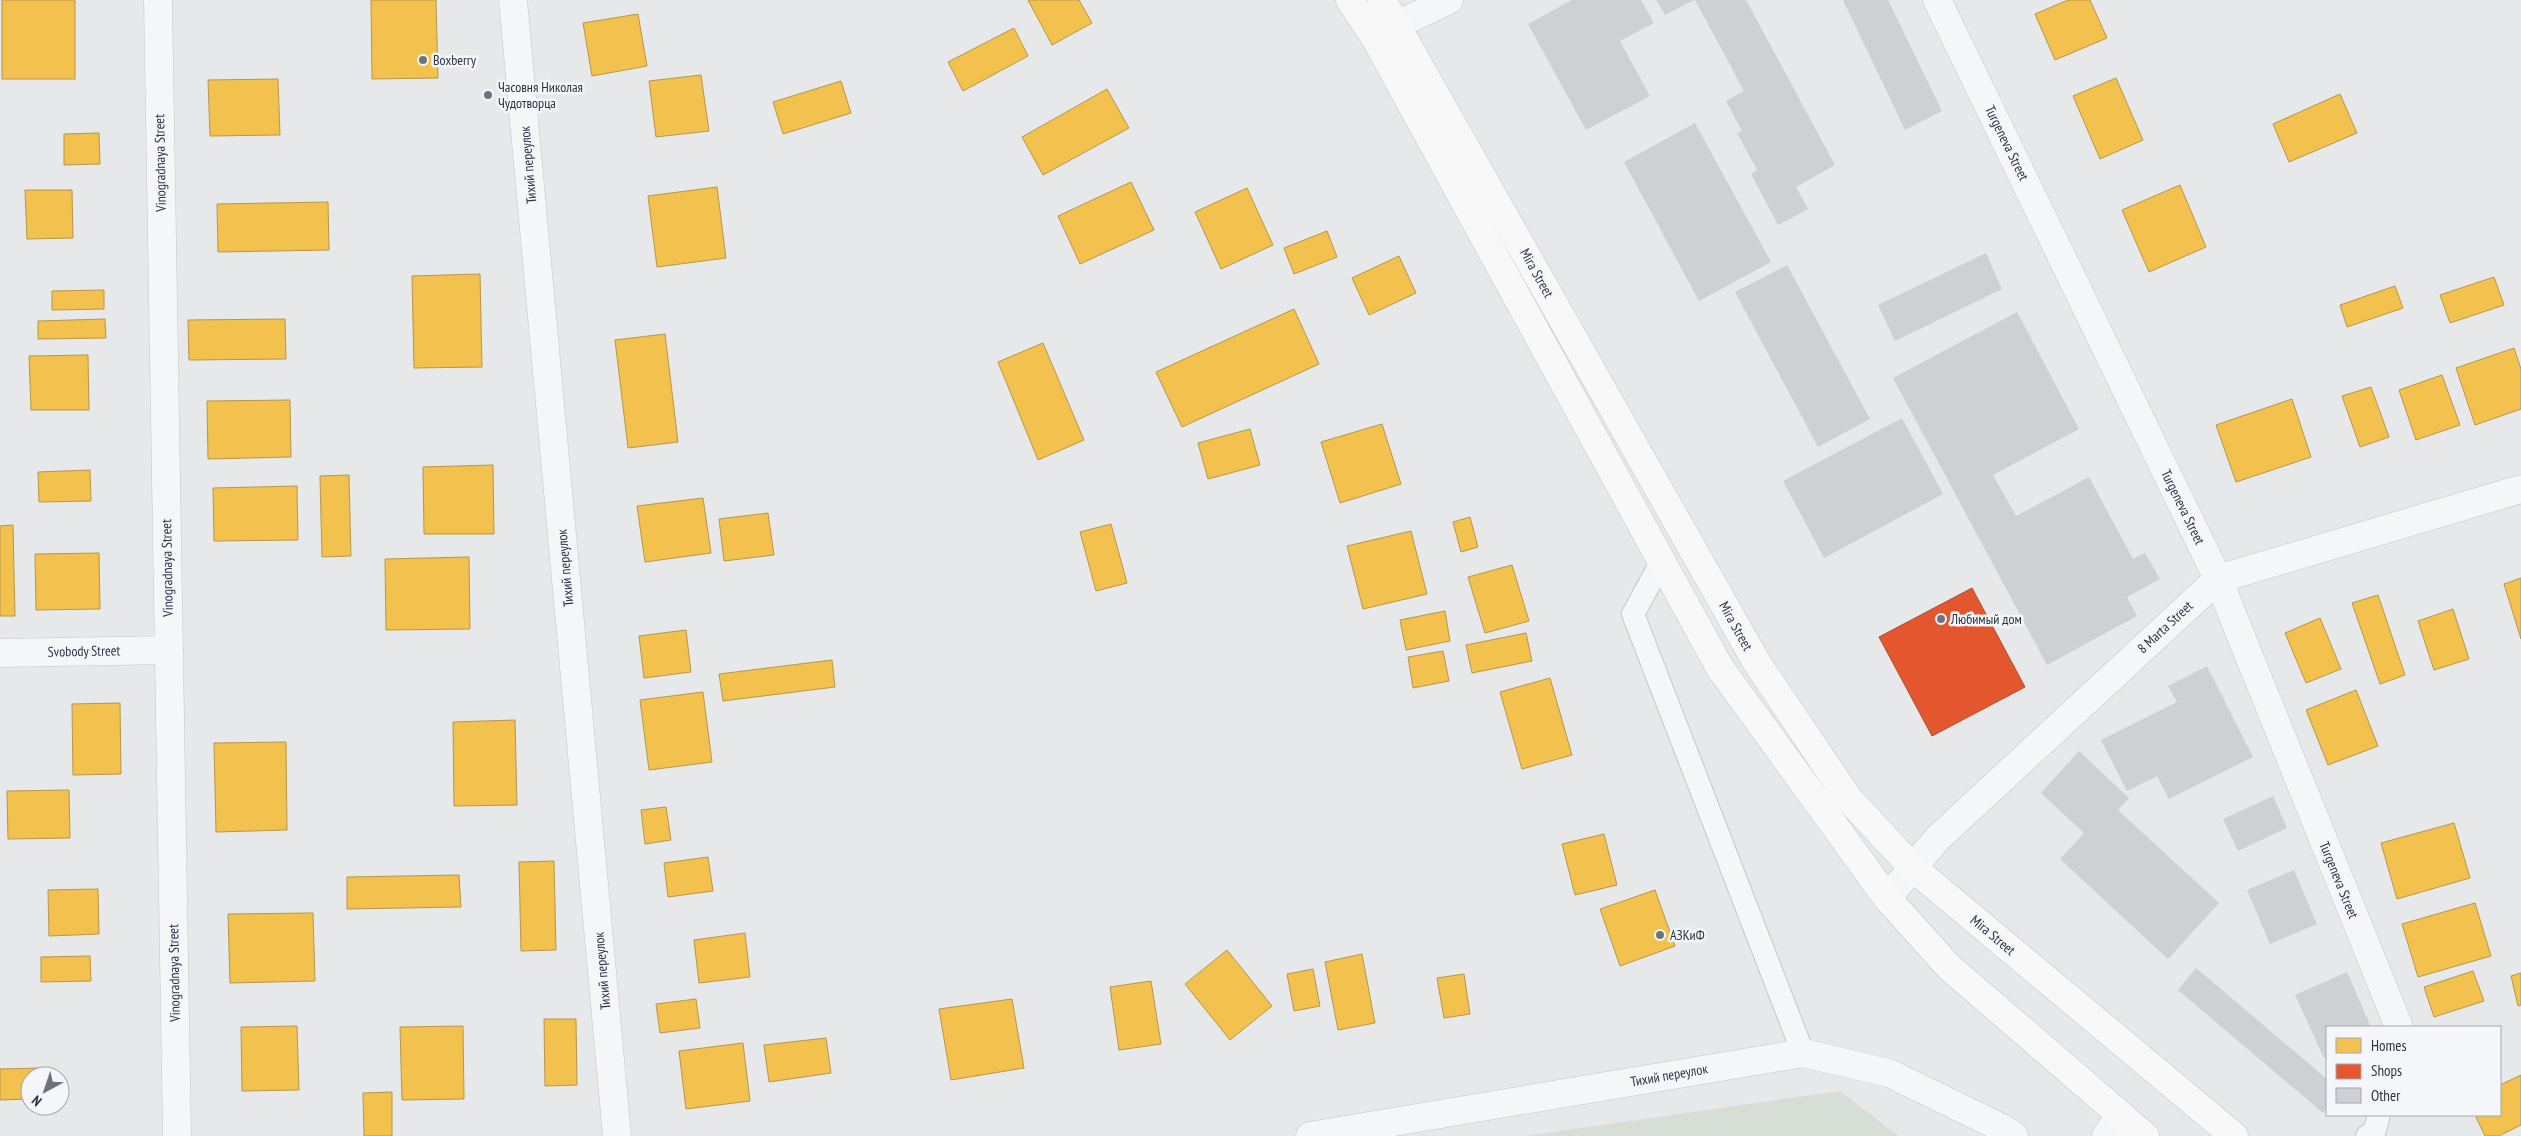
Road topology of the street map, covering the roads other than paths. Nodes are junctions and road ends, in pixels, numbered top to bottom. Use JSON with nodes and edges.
{"nodes":[{"id":1,"x":158,"y":0,"type":"edge"},
{"id":2,"x":513,"y":0,"type":"edge"},
{"id":3,"x":1350,"y":0,"type":"edge"},
{"id":4,"x":1382,"y":0,"type":"edge"},
{"id":5,"x":1449,"y":0,"type":"edge"},
{"id":6,"x":1938,"y":0,"type":"edge"},
{"id":7,"x":1386,"y":31,"type":"junction"},
{"id":8,"x":2521,"y":489,"type":"edge"},
{"id":9,"x":1662,"y":561,"type":"junction"},
{"id":10,"x":2218,"y":578,"type":"junction"},
{"id":11,"x":169,"y":650,"type":"junction"},
{"id":12,"x":0,"y":653,"type":"edge"},
{"id":13,"x":1912,"y":867,"type":"junction"},
{"id":14,"x":1887,"y":898,"type":"junction"},
{"id":15,"x":2399,"y":1026,"type":"edge"},
{"id":16,"x":1803,"y":1052,"type":"junction"},
{"id":17,"x":2379,"y":1116,"type":"edge"},
{"id":18,"x":2113,"y":1126,"type":"edge"},
{"id":19,"x":176,"y":1136,"type":"edge"},
{"id":20,"x":617,"y":1136,"type":"edge"},
{"id":21,"x":1310,"y":1136,"type":"edge"},
{"id":22,"x":2014,"y":1136,"type":"edge"},
{"id":23,"x":2145,"y":1136,"type":"edge"},
{"id":24,"x":2234,"y":1136,"type":"edge"},
{"id":25,"x":2367,"y":1136,"type":"edge"}],
"edges":[{"from":1,"to":11,"type":"street","name":"Vinogradnaya Street"},
{"from":2,"to":20,"type":"street","name":"Тихий переулок"},
{"from":3,"to":7,"type":"main road","name":"Mira Street"},
{"from":4,"to":7,"type":"main road","name":"Mira Street"},
{"from":5,"to":7,"type":"street"},
{"from":6,"to":10,"type":"street","name":"Turgeneva Street"},
{"from":7,"to":9,"type":"main road","name":"Mira Street"},
{"from":7,"to":13,"type":"main road","name":"Mira Street"},
{"from":8,"to":10,"type":"street","name":"8 Marta Street"},
{"from":9,"to":14,"type":"main road","name":"Mira Street"},
{"from":9,"to":16,"type":"lane"},
{"from":10,"to":13,"type":"street","name":"8 Marta Street"},
{"from":10,"to":15,"type":"street","name":"Turgeneva Street"},
{"from":11,"to":12,"type":"street","name":"Svobody Street"},
{"from":11,"to":19,"type":"street","name":"Vinogradnaya Street"},
{"from":13,"to":14,"type":"street","name":"8 Marta Street"},
{"from":13,"to":24,"type":"main road","name":"Mira Street"},
{"from":14,"to":18,"type":"main road","name":"Mira Street"},
{"from":16,"to":21,"type":"street","name":"Тихий переулок"},
{"from":16,"to":22,"type":"street","name":"Тихий переулок"},
{"from":17,"to":25,"type":"lane"},
{"from":18,"to":23,"type":"main road","name":"Mira Street"}]}
